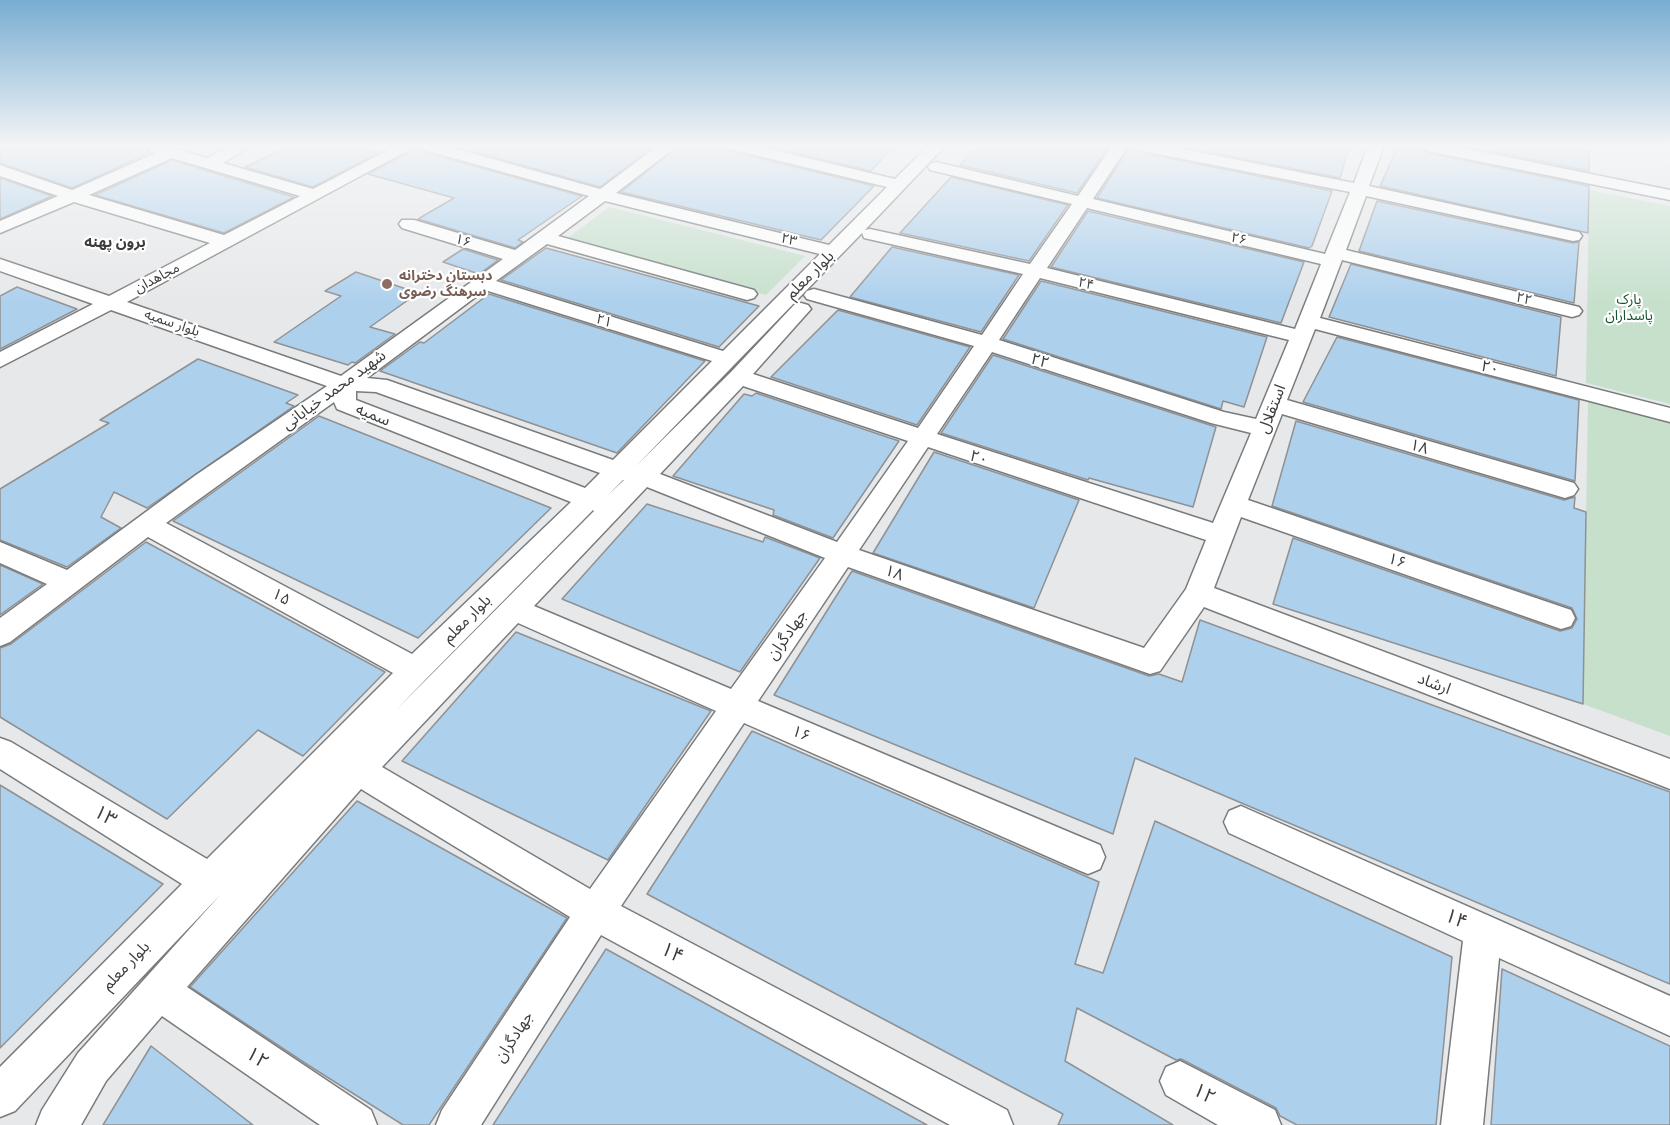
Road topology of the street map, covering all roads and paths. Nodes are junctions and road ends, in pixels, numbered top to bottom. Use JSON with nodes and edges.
{"nodes":[{"id":1,"x":68,"y":198,"type":"edge"},
{"id":2,"x":82,"y":198,"type":"edge"},
{"id":3,"x":308,"y":198,"type":"edge"},
{"id":4,"x":598,"y":198,"type":"edge"},
{"id":5,"x":613,"y":198,"type":"edge"},
{"id":6,"x":888,"y":198,"type":"edge"},
{"id":7,"x":901,"y":198,"type":"edge"},
{"id":8,"x":1075,"y":198,"type":"edge"},
{"id":9,"x":1085,"y":198,"type":"edge"},
{"id":10,"x":1356,"y":198,"type":"edge"},
{"id":11,"x":1402,"y":198,"type":"edge"},
{"id":12,"x":1083,"y":201,"type":"junction"},
{"id":13,"x":408,"y":224,"type":"dead end"},
{"id":14,"x":0,"y":228,"type":"edge"},
{"id":15,"x":870,"y":234,"type":"junction"},
{"id":16,"x":1573,"y":236,"type":"dead end"},
{"id":17,"x":544,"y":238,"type":"junction"},
{"id":18,"x":227,"y":242,"type":"junction"},
{"id":19,"x":517,"y":257,"type":"junction"},
{"id":20,"x":1334,"y":257,"type":"junction"},
{"id":21,"x":0,"y":265,"type":"edge"},
{"id":22,"x":826,"y":271,"type":"junction"},
{"id":23,"x":1034,"y":271,"type":"junction"},
{"id":24,"x":481,"y":284,"type":"junction"},
{"id":25,"x":747,"y":294,"type":"dead end"},
{"id":26,"x":112,"y":302,"type":"junction"},
{"id":27,"x":1572,"y":311,"type":"dead end"},
{"id":28,"x":1305,"y":329,"type":"junction"},
{"id":29,"x":987,"y":344,"type":"junction"},
{"id":30,"x":0,"y":361,"type":"edge"},
{"id":31,"x":733,"y":368,"type":"junction"},
{"id":32,"x":344,"y":384,"type":"junction"},
{"id":33,"x":1274,"y":404,"type":"junction"},
{"id":34,"x":1670,"y":415,"type":"edge"},
{"id":35,"x":1265,"y":429,"type":"junction"},
{"id":36,"x":922,"y":439,"type":"junction"},
{"id":37,"x":630,"y":473,"type":"junction"},
{"id":38,"x":1565,"y":489,"type":"dead end"},
{"id":39,"x":600,"y":503,"type":"junction"},
{"id":40,"x":1233,"y":505,"type":"junction"},
{"id":41,"x":146,"y":525,"type":"junction"},
{"id":42,"x":1220,"y":536,"type":"junction"},
{"id":43,"x":0,"y":552,"type":"edge"},
{"id":44,"x":843,"y":555,"type":"junction"},
{"id":45,"x":70,"y":583,"type":"junction"},
{"id":46,"x":1198,"y":593,"type":"junction"},
{"id":47,"x":515,"y":610,"type":"junction"},
{"id":48,"x":1561,"y":618,"type":"dead end"},
{"id":49,"x":0,"y":634,"type":"edge"},
{"id":50,"x":1150,"y":662,"type":"joint"},
{"id":51,"x":415,"y":670,"type":"junction"},
{"id":52,"x":737,"y":707,"type":"junction"},
{"id":53,"x":0,"y":752,"type":"edge"},
{"id":54,"x":358,"y":770,"type":"junction"},
{"id":55,"x":1670,"y":774,"type":"edge"},
{"id":56,"x":1241,"y":822,"type":"dead end"},
{"id":57,"x":1088,"y":857,"type":"dead end"},
{"id":58,"x":210,"y":881,"type":"junction"},
{"id":59,"x":596,"y":912,"type":"junction"},
{"id":60,"x":1483,"y":932,"type":"junction"},
{"id":61,"x":158,"y":990,"type":"junction"},
{"id":62,"x":1670,"y":1016,"type":"edge"},
{"id":63,"x":1180,"y":1081,"type":"dead end"},
{"id":64,"x":0,"y":1096,"type":"edge"},
{"id":65,"x":57,"y":1125,"type":"edge"},
{"id":66,"x":356,"y":1125,"type":"edge"},
{"id":67,"x":457,"y":1125,"type":"edge"},
{"id":68,"x":992,"y":1125,"type":"edge"},
{"id":69,"x":1260,"y":1125,"type":"edge"},
{"id":70,"x":1462,"y":1125,"type":"edge"}],
"edges":[{"from":1,"to":14,"type":"street"},
{"from":2,"to":18,"type":"street"},
{"from":3,"to":18,"type":"street","name":"مجاهدان"},
{"from":4,"to":17,"type":"street","name":"شهید محمد خیابانی"},
{"from":5,"to":22,"type":"street","name":"۲۳"},
{"from":6,"to":22,"type":"street","name":"بلوار معلم"},
{"from":7,"to":15,"type":"street","name":"بلوار معلم"},
{"from":8,"to":12,"type":"street","name":"۲۶"},
{"from":9,"to":12,"type":"street","name":"جهادگران"},
{"from":10,"to":20,"type":"street","name":"استقلال"},
{"from":11,"to":16,"type":"street"},
{"from":12,"to":20,"type":"street","name":"۲۶"},
{"from":12,"to":23,"type":"street","name":"جهادگران"},
{"from":13,"to":19,"type":"street","name":"۱۶"},
{"from":15,"to":22,"type":"street","name":"بلوار معلم"},
{"from":15,"to":23,"type":"street","name":"۲۴"},
{"from":17,"to":19,"type":"street","name":"شهید محمد خیابانی"},
{"from":17,"to":25,"type":"street"},
{"from":18,"to":26,"type":"street","name":"مجاهدان"},
{"from":19,"to":24,"type":"street","name":"شهید محمد خیابانی"},
{"from":20,"to":27,"type":"street","name":"۲۲"},
{"from":20,"to":28,"type":"street","name":"استقلال"},
{"from":21,"to":26,"type":"street","name":"بلوار سمیه"},
{"from":22,"to":29,"type":"street","name":"۲۲"},
{"from":22,"to":31,"type":"street","name":"بلوار معلم"},
{"from":23,"to":28,"type":"street","name":"۲۴"},
{"from":23,"to":29,"type":"street","name":"جهادگران"},
{"from":24,"to":31,"type":"street","name":"۲۱"},
{"from":24,"to":32,"type":"street","name":"شهید محمد خیابانی"},
{"from":26,"to":30,"type":"street","name":"مجاهدان"},
{"from":26,"to":32,"type":"street","name":"بلوار سمیه"},
{"from":28,"to":33,"type":"street","name":"استقلال"},
{"from":28,"to":34,"type":"street","name":"۲۰"},
{"from":29,"to":35,"type":"street","name":"۲۲"},
{"from":29,"to":36,"type":"street","name":"جهادگران"},
{"from":31,"to":36,"type":"street","name":"۲۰"},
{"from":31,"to":37,"type":"street","name":"بلوار معلم"},
{"from":32,"to":37,"type":"street","name":"سمیه"},
{"from":32,"to":39,"type":"street","name":"سمیه"},
{"from":32,"to":41,"type":"street","name":"شهید محمد خیابانی"},
{"from":33,"to":35,"type":"street","name":"استقلال"},
{"from":33,"to":38,"type":"street","name":"۱۸"},
{"from":35,"to":40,"type":"street","name":"استقلال"},
{"from":36,"to":42,"type":"street","name":"۲۰"},
{"from":36,"to":44,"type":"street","name":"جهادگران"},
{"from":37,"to":39,"type":"street","name":"بلوار معلم"},
{"from":37,"to":44,"type":"street","name":"۱۸"},
{"from":39,"to":47,"type":"street","name":"بلوار معلم"},
{"from":39,"to":51,"type":"street","name":"بلوار معلم"},
{"from":40,"to":42,"type":"street","name":"استقلال"},
{"from":40,"to":48,"type":"street","name":"۱۶"},
{"from":41,"to":45,"type":"street","name":"شهید محمد خیابانی"},
{"from":41,"to":51,"type":"street","name":"۱۵"},
{"from":42,"to":46,"type":"street","name":"استقلال"},
{"from":43,"to":45,"type":"street"},
{"from":44,"to":50,"type":"street","name":"۱۸"},
{"from":44,"to":52,"type":"street","name":"جهادگران"},
{"from":45,"to":49,"type":"street","name":"شهید محمد خیابانی"},
{"from":46,"to":50,"type":"street","name":"استقلال"},
{"from":46,"to":55,"type":"street","name":"ارشاد"},
{"from":47,"to":52,"type":"street","name":"۱۶"},
{"from":47,"to":54,"type":"street","name":"بلوار معلم"},
{"from":51,"to":58,"type":"street","name":"بلوار معلم"},
{"from":52,"to":57,"type":"street","name":"۱۶"},
{"from":52,"to":59,"type":"street","name":"جهادگران"},
{"from":53,"to":58,"type":"street","name":"۱۳"},
{"from":54,"to":59,"type":"street","name":"۱۴"},
{"from":54,"to":61,"type":"street","name":"بلوار معلم"},
{"from":56,"to":60,"type":"street","name":"۱۴"},
{"from":58,"to":64,"type":"street","name":"بلوار معلم"},
{"from":59,"to":67,"type":"street","name":"جهادگران"},
{"from":59,"to":68,"type":"street","name":"۱۴"},
{"from":60,"to":62,"type":"street","name":"۱۴"},
{"from":60,"to":70,"type":"street"},
{"from":61,"to":65,"type":"street","name":"بلوار معلم"},
{"from":61,"to":66,"type":"street","name":"۱۲"},
{"from":63,"to":69,"type":"street","name":"۱۲"}]}
